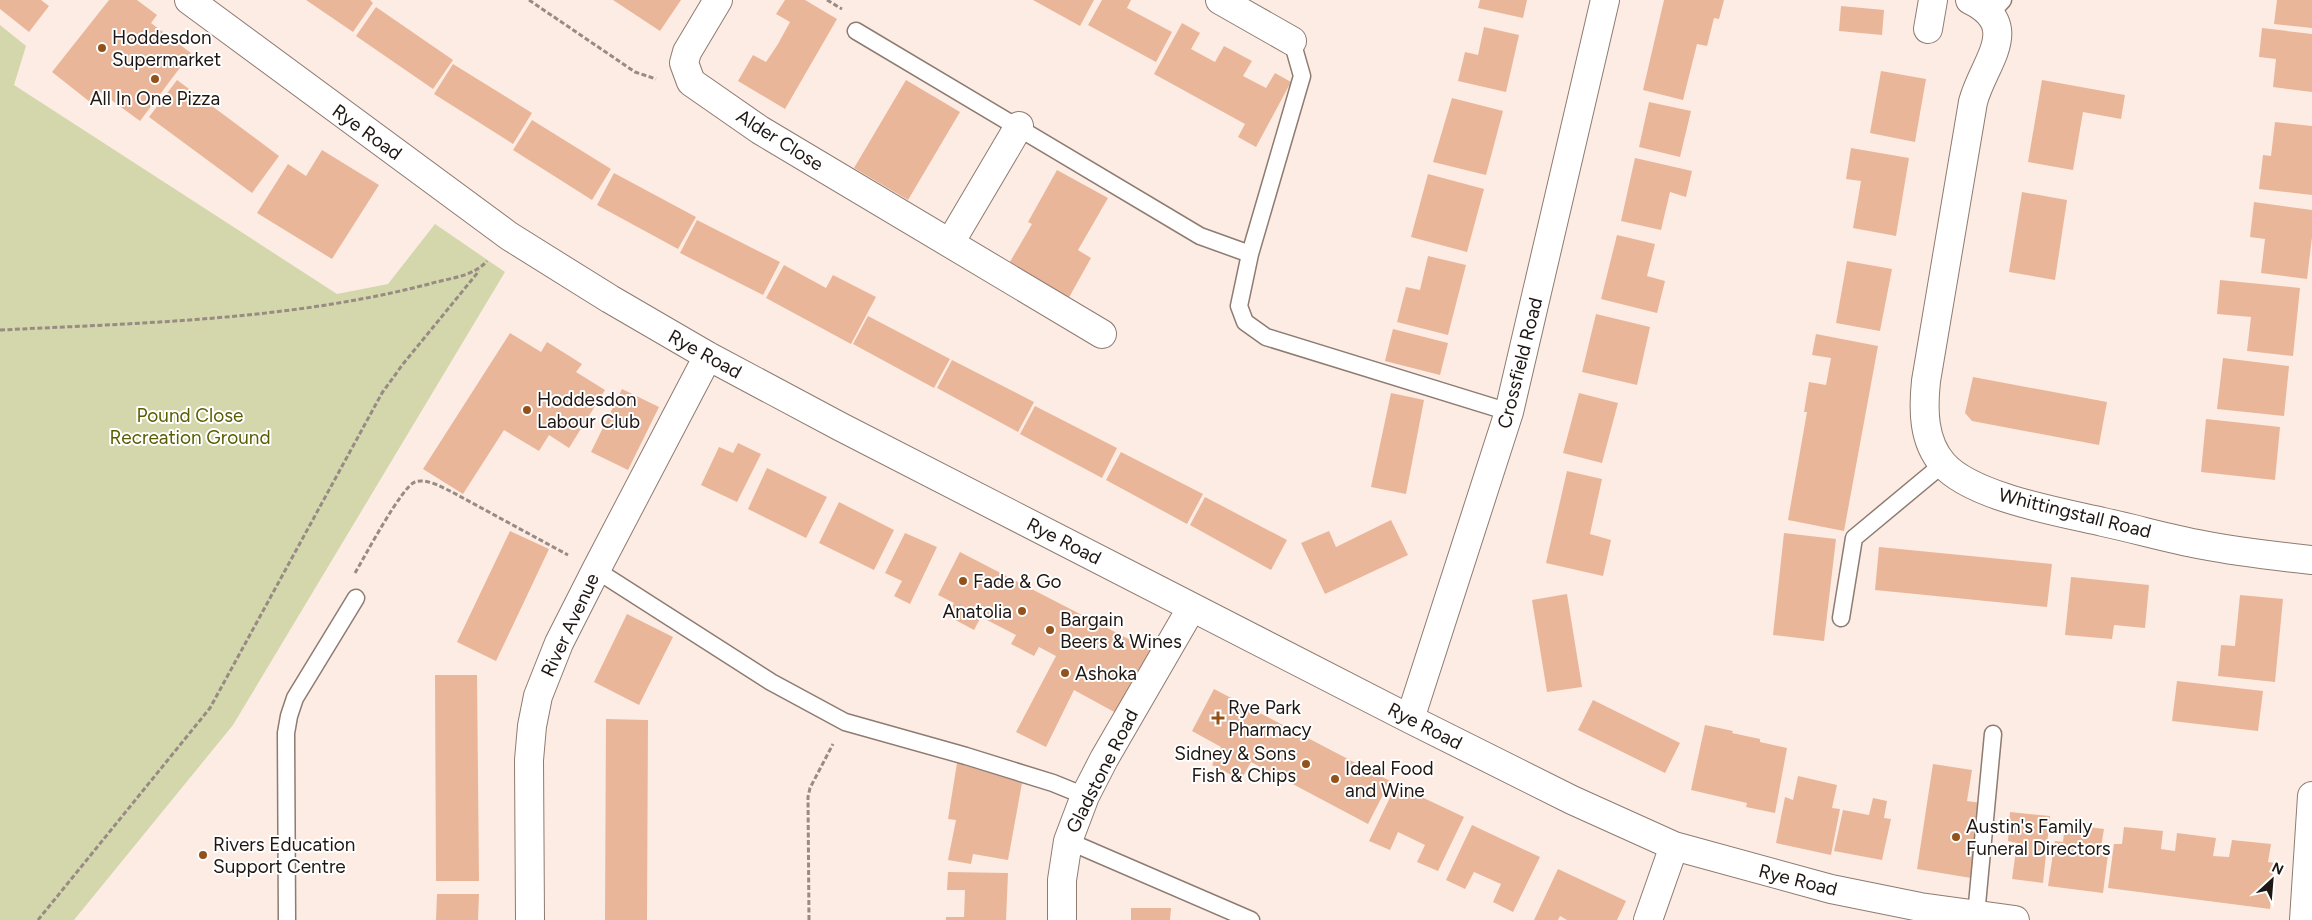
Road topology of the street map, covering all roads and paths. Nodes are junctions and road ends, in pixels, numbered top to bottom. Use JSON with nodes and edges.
{"nodes":[{"id":1,"x":189,"y":0,"type":"edge"},
{"id":2,"x":529,"y":0,"type":"edge"},
{"id":3,"x":718,"y":0,"type":"edge"},
{"id":4,"x":1220,"y":0,"type":"edge"},
{"id":5,"x":1605,"y":0,"type":"edge"},
{"id":6,"x":1933,"y":0,"type":"edge"},
{"id":7,"x":1988,"y":5,"type":"edge"},
{"id":8,"x":1928,"y":30,"type":"dead end"},
{"id":9,"x":856,"y":31,"type":"dead end"},
{"id":10,"x":1292,"y":41,"type":"joint"},
{"id":11,"x":659,"y":79,"type":"dead end"},
{"id":12,"x":1019,"y":126,"type":"junction"},
{"id":13,"x":509,"y":236,"type":"junction"},
{"id":14,"x":950,"y":243,"type":"junction"},
{"id":15,"x":1250,"y":254,"type":"junction"},
{"id":16,"x":479,"y":270,"type":"junction"},
{"id":17,"x":0,"y":330,"type":"edge"},
{"id":18,"x":1102,"y":334,"type":"dead end"},
{"id":19,"x":708,"y":356,"type":"junction"},
{"id":20,"x":1509,"y":412,"type":"junction"},
{"id":21,"x":1943,"y":464,"type":"junction"},
{"id":22,"x":2312,"y":560,"type":"edge"},
{"id":23,"x":596,"y":570,"type":"junction"},
{"id":24,"x":356,"y":598,"type":"joint"},
{"id":25,"x":1192,"y":607,"type":"junction"},
{"id":26,"x":1840,"y":618,"type":"dead end"},
{"id":27,"x":1410,"y":719,"type":"junction"},
{"id":28,"x":846,"y":722,"type":"junction"},
{"id":29,"x":1994,"y":734,"type":"dead end"},
{"id":30,"x":1086,"y":796,"type":"junction"},
{"id":31,"x":2312,"y":796,"type":"edge"},
{"id":32,"x":1068,"y":841,"type":"junction"},
{"id":33,"x":1674,"y":846,"type":"junction"},
{"id":34,"x":1976,"y":915,"type":"junction"},
{"id":35,"x":38,"y":920,"type":"edge"},
{"id":36,"x":287,"y":920,"type":"edge"},
{"id":37,"x":530,"y":920,"type":"edge"},
{"id":38,"x":809,"y":920,"type":"edge"},
{"id":39,"x":1062,"y":920,"type":"edge"},
{"id":40,"x":1251,"y":920,"type":"edge"},
{"id":41,"x":1648,"y":920,"type":"edge"},
{"id":42,"x":2015,"y":920,"type":"edge"},
{"id":43,"x":2304,"y":920,"type":"edge"}],
"edges":[{"from":1,"to":13,"type":"street","name":"Rye Road"},
{"from":2,"to":11,"type":"path"},
{"from":3,"to":14,"type":"street","name":"Alder Close"},
{"from":4,"to":10,"type":"street"},
{"from":5,"to":20,"type":"street","name":"Crossfield Road"},
{"from":6,"to":8,"type":"street"},
{"from":7,"to":21,"type":"street","name":"Whittingstall Road"},
{"from":9,"to":12,"type":"lane"},
{"from":10,"to":15,"type":"lane"},
{"from":12,"to":14,"type":"street"},
{"from":12,"to":15,"type":"lane"},
{"from":13,"to":16,"type":"path"},
{"from":13,"to":19,"type":"street","name":"Rye Road"},
{"from":14,"to":18,"type":"street","name":"Alder Close"},
{"from":15,"to":20,"type":"lane"},
{"from":16,"to":17,"type":"path"},
{"from":16,"to":35,"type":"path"},
{"from":19,"to":23,"type":"street","name":"River Avenue"},
{"from":19,"to":25,"type":"street","name":"Rye Road"},
{"from":20,"to":27,"type":"street","name":"Crossfield Road"},
{"from":21,"to":22,"type":"street","name":"Whittingstall Road"},
{"from":21,"to":26,"type":"lane"},
{"from":23,"to":24,"type":"path"},
{"from":23,"to":28,"type":"lane"},
{"from":23,"to":37,"type":"street","name":"River Avenue"},
{"from":24,"to":36,"type":"lane"},
{"from":25,"to":27,"type":"street","name":"Rye Road"},
{"from":25,"to":30,"type":"street","name":"Gladstone Road"},
{"from":27,"to":33,"type":"street","name":"Rye Road"},
{"from":28,"to":30,"type":"lane"},
{"from":28,"to":38,"type":"path"},
{"from":29,"to":34,"type":"lane"},
{"from":30,"to":32,"type":"street","name":"Gladstone Road"},
{"from":31,"to":43,"type":"street"},
{"from":32,"to":39,"type":"street","name":"Gladstone Road"},
{"from":32,"to":40,"type":"lane"},
{"from":33,"to":34,"type":"street","name":"Rye Road"},
{"from":33,"to":41,"type":"street"},
{"from":34,"to":42,"type":"street","name":"Rye Road"}]}
